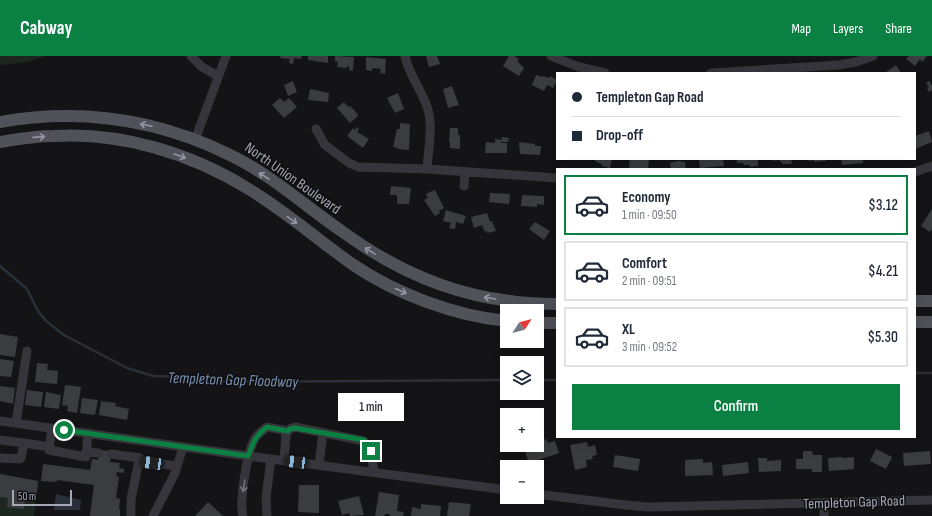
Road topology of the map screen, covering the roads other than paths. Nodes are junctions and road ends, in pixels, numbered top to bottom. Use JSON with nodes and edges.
{"nodes":[{"id":1,"x":190,"y":56,"type":"edge"},
{"id":2,"x":226,"y":56,"type":"edge"},
{"id":3,"x":405,"y":56,"type":"edge"},
{"id":4,"x":551,"y":56,"type":"edge"},
{"id":5,"x":873,"y":56,"type":"edge"},
{"id":6,"x":601,"y":72,"type":"edge"},
{"id":7,"x":725,"y":72,"type":"edge"},
{"id":8,"x":218,"y":76,"type":"junction"},
{"id":9,"x":0,"y":122,"type":"edge"},
{"id":10,"x":316,"y":129,"type":"dead end"},
{"id":11,"x":195,"y":140,"type":"junction"},
{"id":12,"x":0,"y":142,"type":"edge"},
{"id":13,"x":932,"y":166,"type":"edge"},
{"id":14,"x":427,"y":169,"type":"junction"},
{"id":15,"x":465,"y":172,"type":"junction"},
{"id":16,"x":916,"y":172,"type":"edge"},
{"id":17,"x":556,"y":178,"type":"edge"},
{"id":18,"x":464,"y":186,"type":"dead end"},
{"id":19,"x":932,"y":301,"type":"edge"},
{"id":20,"x":916,"y":302,"type":"edge"},
{"id":21,"x":556,"y":304,"type":"edge"},
{"id":22,"x":500,"y":320,"type":"edge"},
{"id":23,"x":916,"y":322,"type":"edge"},
{"id":24,"x":932,"y":322,"type":"edge"},
{"id":25,"x":544,"y":323,"type":"edge"},
{"id":26,"x":556,"y":323,"type":"edge"},
{"id":27,"x":27,"y":351,"type":"dead end"},
{"id":28,"x":0,"y":421,"type":"edge"},
{"id":29,"x":16,"y":423,"type":"junction"},
{"id":30,"x":52,"y":428,"type":"junction"},
{"id":31,"x":288,"y":431,"type":"junction"},
{"id":32,"x":88,"y":433,"type":"junction"},
{"id":33,"x":323,"y":433,"type":"junction"},
{"id":34,"x":0,"y":440,"type":"edge"},
{"id":35,"x":143,"y":441,"type":"junction"},
{"id":36,"x":24,"y":443,"type":"junction"},
{"id":37,"x":50,"y":447,"type":"junction"},
{"id":38,"x":183,"y":447,"type":"junction"},
{"id":39,"x":86,"y":452,"type":"junction"},
{"id":40,"x":99,"y":453,"type":"dead end"},
{"id":41,"x":111,"y":454,"type":"dead end"},
{"id":42,"x":248,"y":456,"type":"junction"},
{"id":43,"x":0,"y":458,"type":"edge"},
{"id":44,"x":271,"y":458,"type":"junction"},
{"id":45,"x":139,"y":460,"type":"junction"},
{"id":46,"x":284,"y":460,"type":"junction"},
{"id":47,"x":319,"y":465,"type":"junction"},
{"id":48,"x":177,"y":466,"type":"junction"},
{"id":49,"x":374,"y":472,"type":"junction"},
{"id":50,"x":500,"y":489,"type":"edge"},
{"id":51,"x":544,"y":495,"type":"edge"},
{"id":52,"x":932,"y":500,"type":"edge"},
{"id":53,"x":824,"y":503,"type":"junction"},
{"id":54,"x":131,"y":516,"type":"edge"},
{"id":55,"x":153,"y":516,"type":"edge"},
{"id":56,"x":244,"y":516,"type":"edge"},
{"id":57,"x":267,"y":516,"type":"edge"},
{"id":58,"x":824,"y":516,"type":"edge"}],
"edges":[{"from":1,"to":8,"type":"street"},
{"from":2,"to":8,"type":"street"},
{"from":3,"to":14,"type":"street"},
{"from":4,"to":6,"type":"street"},
{"from":5,"to":7,"type":"street"},
{"from":8,"to":11,"type":"street"},
{"from":11,"to":9,"type":"main road","name":"North Union Boulevard","one_way":true},
{"from":10,"to":14,"type":"street"},
{"from":21,"to":11,"type":"main road","name":"North Union Boulevard","one_way":true},
{"from":12,"to":22,"type":"main road","one_way":true},
{"from":13,"to":16,"type":"street"},
{"from":14,"to":15,"type":"street"},
{"from":15,"to":17,"type":"street"},
{"from":15,"to":18,"type":"street"},
{"from":19,"to":20,"type":"main road"},
{"from":23,"to":24,"type":"main road"},
{"from":25,"to":26,"type":"main road"},
{"from":27,"to":29,"type":"street"},
{"from":28,"to":29,"type":"street"},
{"from":29,"to":30,"type":"street"},
{"from":30,"to":32,"type":"street"},
{"from":30,"to":37,"type":"street"},
{"from":31,"to":33,"type":"street"},
{"from":31,"to":42,"type":"street"},
{"from":31,"to":46,"type":"street"},
{"from":32,"to":35,"type":"street"},
{"from":32,"to":39,"type":"street"},
{"from":33,"to":47,"type":"street"},
{"from":33,"to":49,"type":"street"},
{"from":34,"to":36,"type":"street"},
{"from":35,"to":38,"type":"street"},
{"from":35,"to":45,"type":"street"},
{"from":36,"to":37,"type":"street"},
{"from":36,"to":43,"type":"street"},
{"from":37,"to":39,"type":"street"},
{"from":38,"to":42,"type":"street"},
{"from":38,"to":48,"type":"street"},
{"from":39,"to":40,"type":"street"},
{"from":41,"to":45,"type":"street"},
{"from":42,"to":44,"type":"street"},
{"from":42,"to":56,"type":"street","one_way":true},
{"from":44,"to":46,"type":"street"},
{"from":44,"to":57,"type":"street"},
{"from":45,"to":48,"type":"street"},
{"from":45,"to":54,"type":"street"},
{"from":46,"to":47,"type":"street"},
{"from":47,"to":49,"type":"street"},
{"from":48,"to":55,"type":"street"},
{"from":49,"to":50,"type":"street"},
{"from":51,"to":53,"type":"street","name":"Templeton Gap Road"},
{"from":52,"to":53,"type":"street","name":"Templeton Gap Road"},
{"from":53,"to":58,"type":"street"}]}
